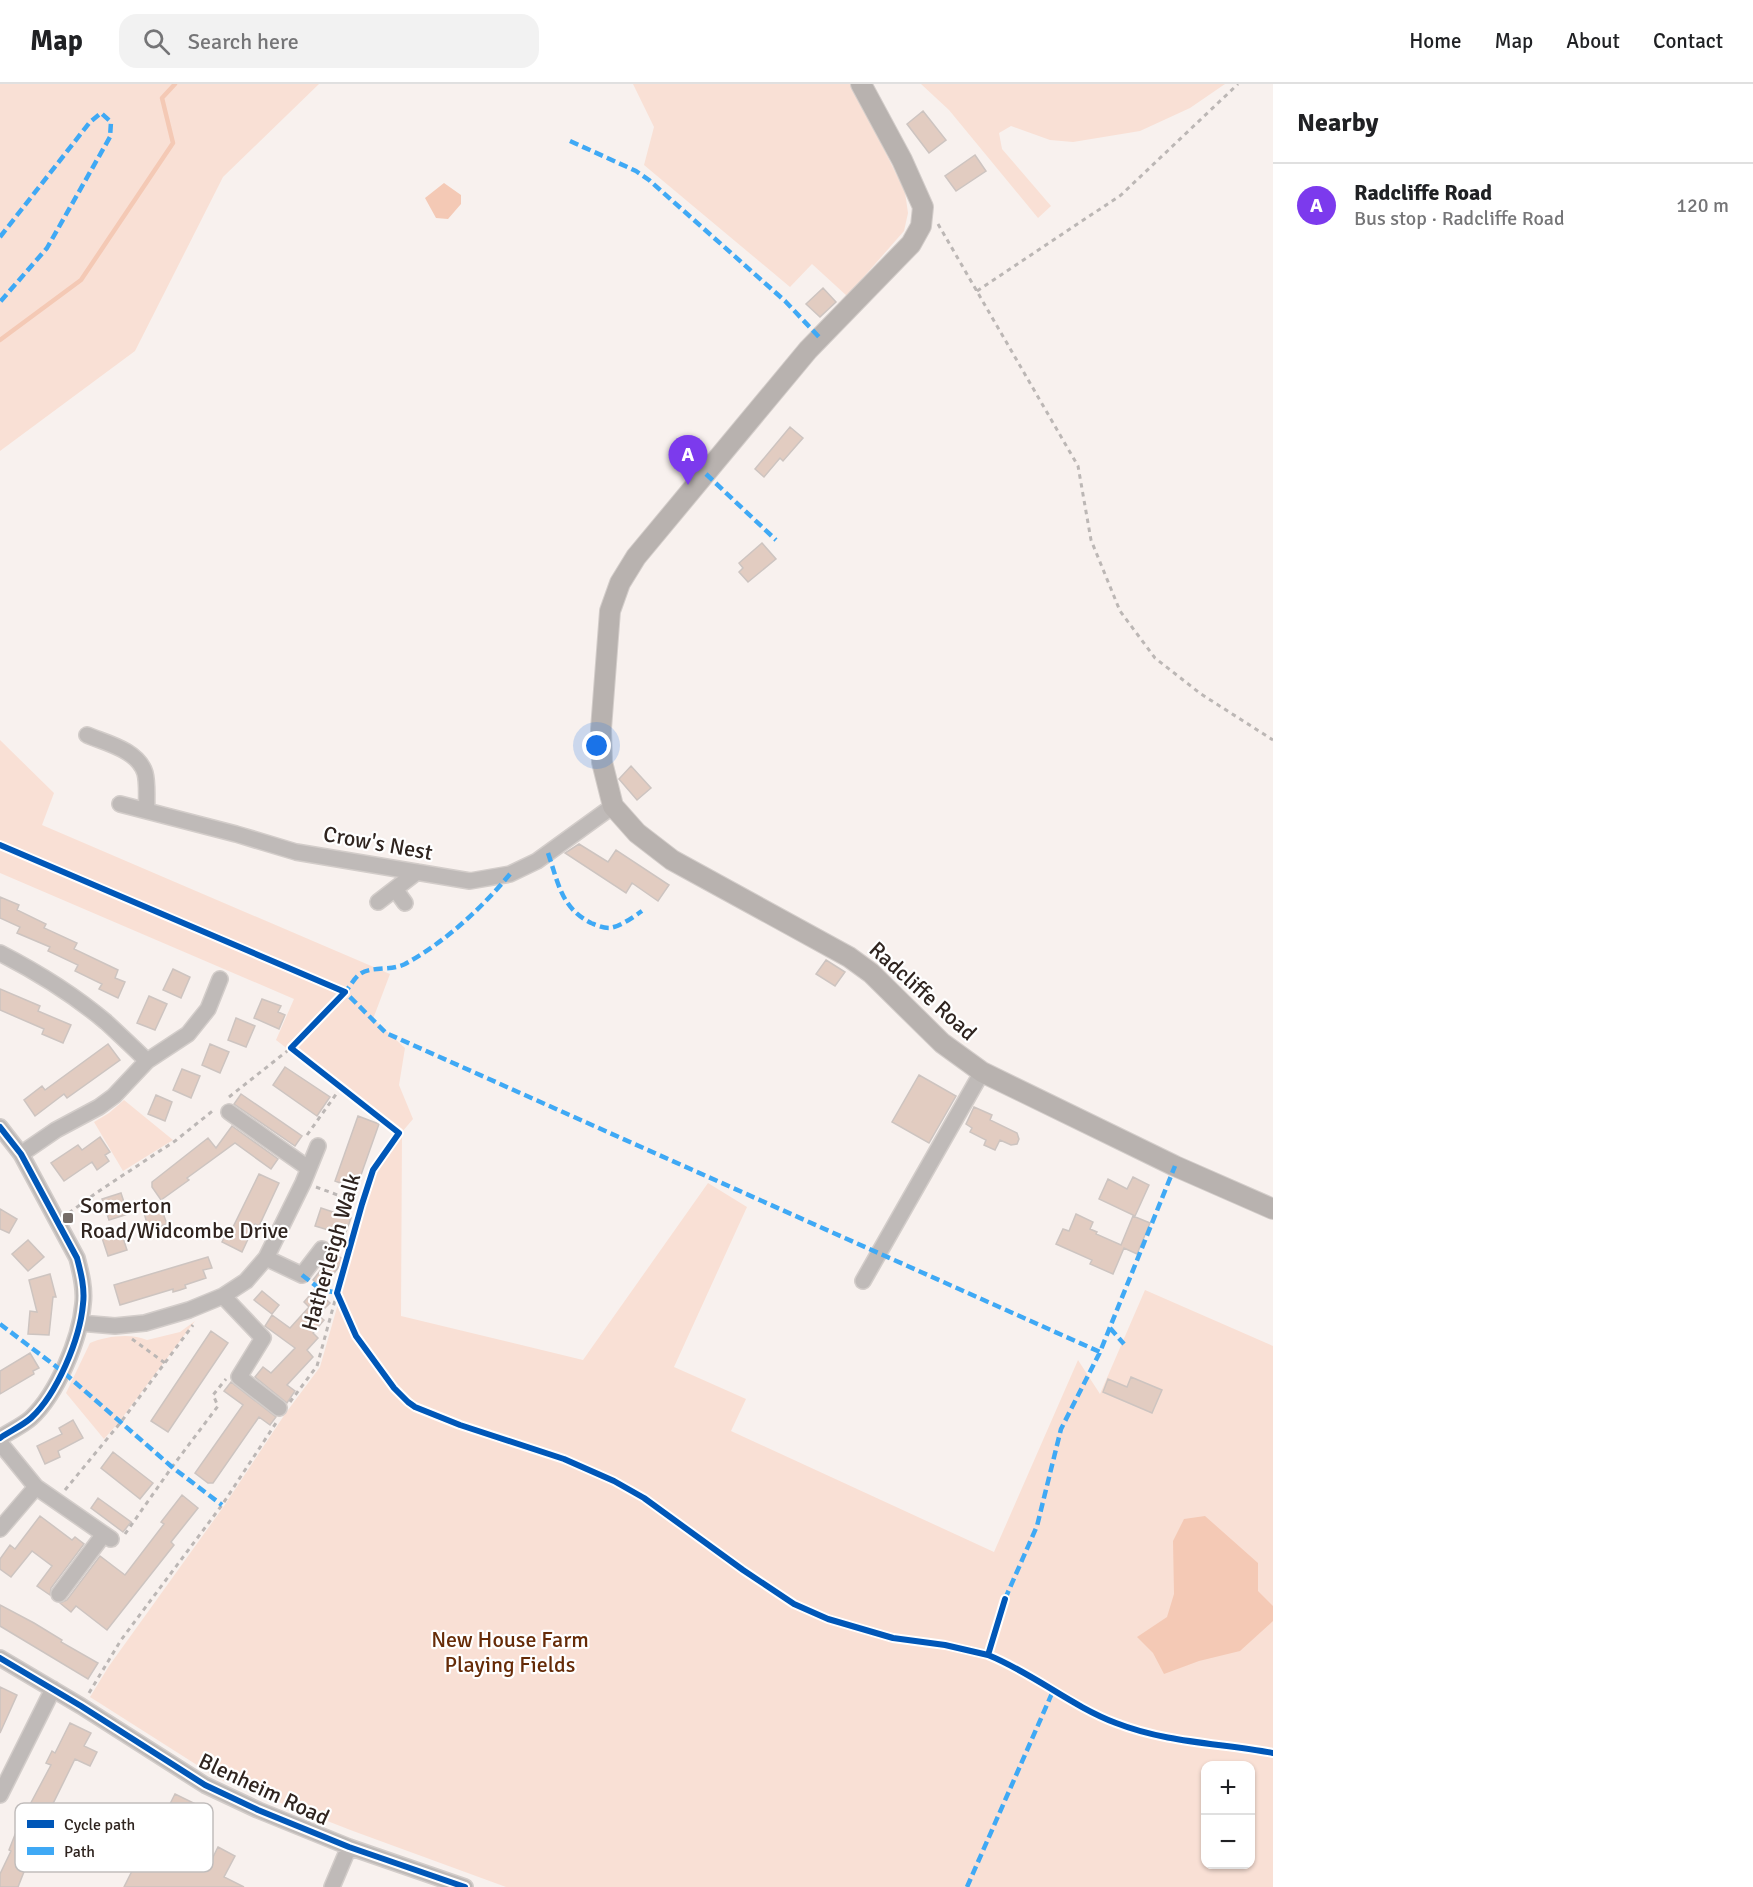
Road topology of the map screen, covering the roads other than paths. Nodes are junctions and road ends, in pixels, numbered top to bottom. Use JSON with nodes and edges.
{"nodes":[{"id":1,"x":861,"y":84,"type":"edge"},
{"id":2,"x":87,"y":735,"type":"dead end"},
{"id":3,"x":120,"y":804,"type":"dead end"},
{"id":4,"x":613,"y":806,"type":"junction"},
{"id":5,"x":147,"y":811,"type":"junction"},
{"id":6,"x":417,"y":872,"type":"junction"},
{"id":7,"x":395,"y":889,"type":"junction"},
{"id":8,"x":378,"y":902,"type":"dead end"},
{"id":9,"x":405,"y":903,"type":"dead end"},
{"id":10,"x":0,"y":953,"type":"edge"},
{"id":11,"x":222,"y":990,"type":"dead end"},
{"id":12,"x":147,"y":1061,"type":"junction"},
{"id":13,"x":982,"y":1072,"type":"junction"},
{"id":14,"x":225,"y":1105,"type":"road end"},
{"id":15,"x":0,"y":1127,"type":"edge"},
{"id":16,"x":318,"y":1146,"type":"road end"},
{"id":17,"x":21,"y":1154,"type":"junction"},
{"id":18,"x":306,"y":1175,"type":"junction"},
{"id":19,"x":1273,"y":1209,"type":"edge"},
{"id":20,"x":322,"y":1249,"type":"dead end"},
{"id":21,"x":266,"y":1258,"type":"junction"},
{"id":22,"x":863,"y":1281,"type":"dead end"},
{"id":23,"x":217,"y":1299,"type":"junction"},
{"id":24,"x":80,"y":1323,"type":"junction"},
{"id":25,"x":282,"y":1410,"type":"road end"},
{"id":26,"x":0,"y":1438,"type":"edge"},
{"id":27,"x":0,"y":1443,"type":"edge"},
{"id":28,"x":36,"y":1486,"type":"junction"},
{"id":29,"x":0,"y":1529,"type":"edge"},
{"id":30,"x":58,"y":1594,"type":"dead end"},
{"id":31,"x":0,"y":1658,"type":"edge"},
{"id":32,"x":53,"y":1689,"type":"junction"},
{"id":33,"x":0,"y":1795,"type":"edge"},
{"id":34,"x":350,"y":1847,"type":"junction"},
{"id":35,"x":332,"y":1887,"type":"edge"},
{"id":36,"x":465,"y":1887,"type":"edge"}],
"edges":[{"from":1,"to":4,"type":"main road","name":"Radcliffe Road"},
{"from":2,"to":5,"type":"street"},
{"from":3,"to":5,"type":"street","name":"Crow's Nest"},
{"from":4,"to":6,"type":"street","name":"Crow's Nest"},
{"from":4,"to":13,"type":"main road","name":"Radcliffe Road"},
{"from":5,"to":6,"type":"street","name":"Crow's Nest"},
{"from":6,"to":7,"type":"street"},
{"from":7,"to":8,"type":"street"},
{"from":7,"to":9,"type":"street"},
{"from":10,"to":12,"type":"street"},
{"from":11,"to":12,"type":"street"},
{"from":12,"to":17,"type":"street"},
{"from":13,"to":19,"type":"main road","name":"Radcliffe Road"},
{"from":13,"to":22,"type":"street"},
{"from":14,"to":18,"type":"street"},
{"from":15,"to":17,"type":"street"},
{"from":16,"to":18,"type":"street"},
{"from":17,"to":24,"type":"street"},
{"from":18,"to":21,"type":"street"},
{"from":20,"to":21,"type":"street"},
{"from":21,"to":23,"type":"street"},
{"from":23,"to":24,"type":"street"},
{"from":23,"to":25,"type":"street"},
{"from":24,"to":26,"type":"street"},
{"from":27,"to":28,"type":"street"},
{"from":28,"to":29,"type":"street"},
{"from":28,"to":30,"type":"street"},
{"from":31,"to":32,"type":"street","name":"Blenheim Road"},
{"from":32,"to":33,"type":"street"},
{"from":32,"to":34,"type":"street","name":"Blenheim Road"},
{"from":34,"to":35,"type":"street"},
{"from":34,"to":36,"type":"street","name":"Blenheim Road"}]}
